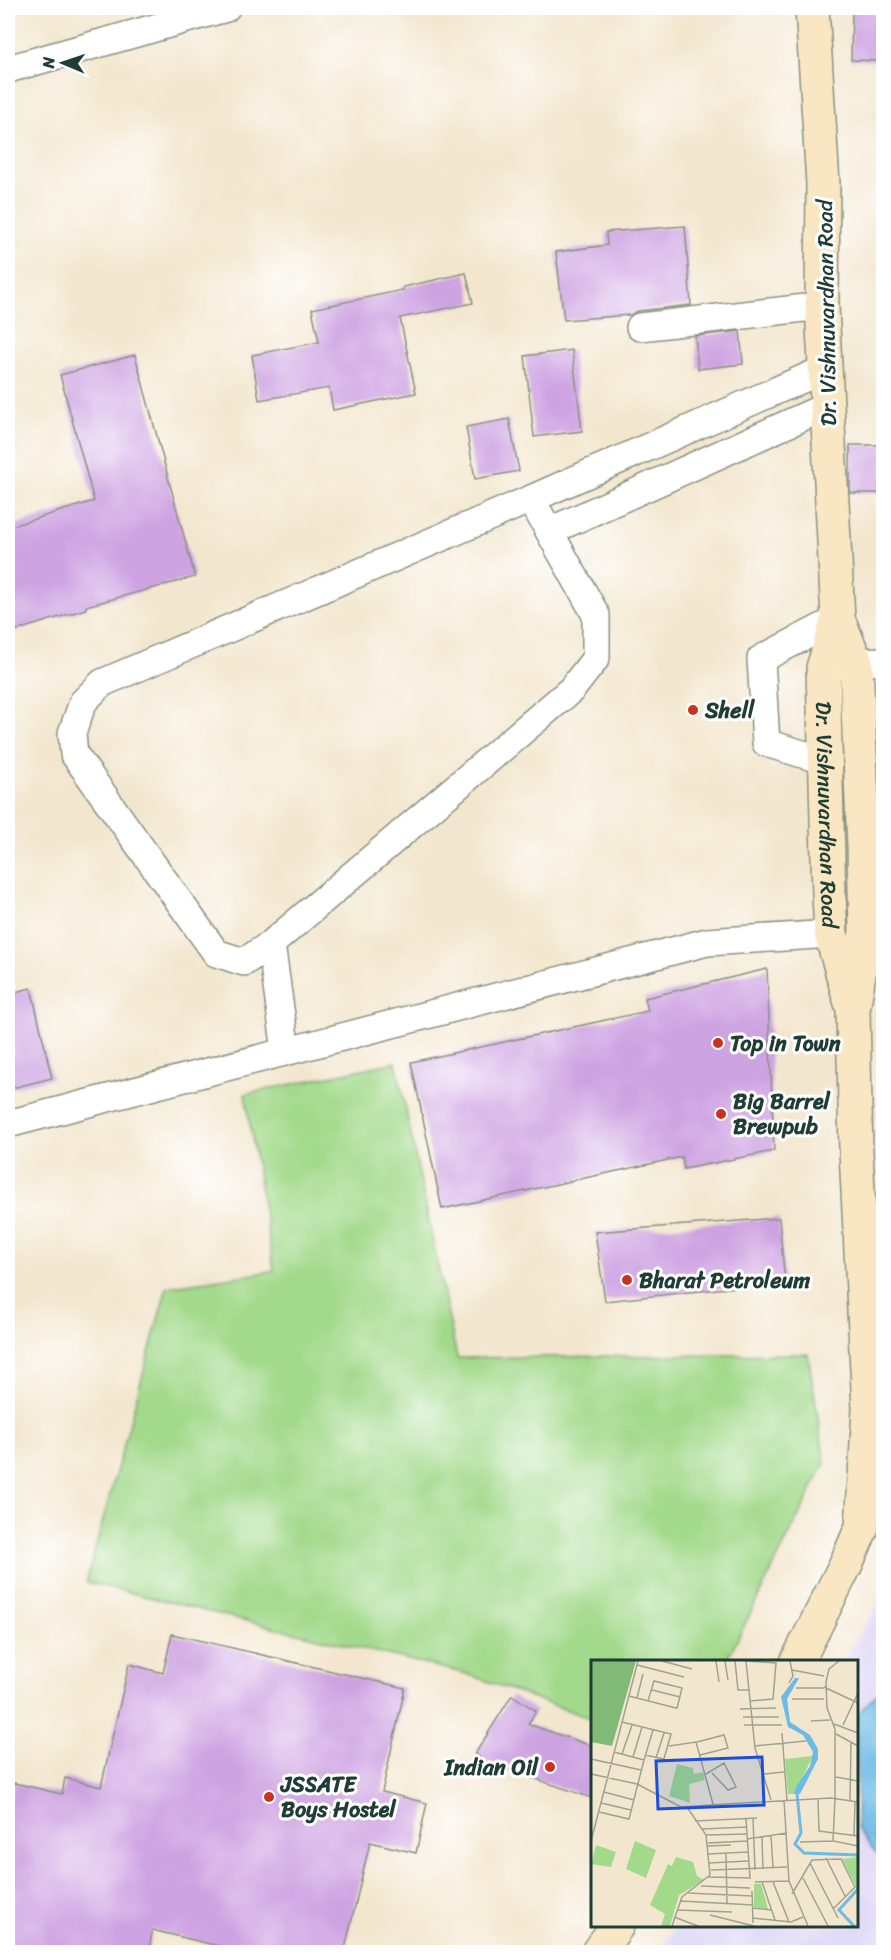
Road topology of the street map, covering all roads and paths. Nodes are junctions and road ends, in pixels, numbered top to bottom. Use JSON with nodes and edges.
{"nodes":[{"id":1,"x":226,"y":8,"type":"edge"},
{"id":2,"x":812,"y":8,"type":"edge"},
{"id":3,"x":8,"y":69,"type":"edge"},
{"id":4,"x":822,"y":306,"type":"junction"},
{"id":5,"x":640,"y":327,"type":"dead end"},
{"id":6,"x":825,"y":369,"type":"junction"},
{"id":7,"x":827,"y":406,"type":"junction"},
{"id":8,"x":531,"y":499,"type":"junction"},
{"id":9,"x":550,"y":531,"type":"junction"},
{"id":10,"x":838,"y":619,"type":"junction"},
{"id":11,"x":870,"y":661,"type":"edge"},
{"id":12,"x":823,"y":668,"type":"junction"},
{"id":13,"x":826,"y":761,"type":"junction"},
{"id":14,"x":875,"y":932,"type":"edge"},
{"id":15,"x":831,"y":934,"type":"junction"},
{"id":16,"x":272,"y":944,"type":"junction"},
{"id":17,"x":853,"y":1010,"type":"junction"},
{"id":18,"x":286,"y":1051,"type":"junction"},
{"id":19,"x":8,"y":1124,"type":"edge"},
{"id":20,"x":876,"y":1406,"type":"edge"},
{"id":21,"x":798,"y":1660,"type":"edge"},
{"id":22,"x":616,"y":1927,"type":"edge"},
{"id":23,"x":598,"y":1953,"type":"edge"}],
"edges":[{"from":1,"to":3,"type":"street"},
{"from":2,"to":4,"type":"main road","name":"Dr. Vishnuvardhan Road"},
{"from":4,"to":5,"type":"street"},
{"from":4,"to":6,"type":"main road","name":"Dr. Vishnuvardhan Road"},
{"from":6,"to":7,"type":"main road","name":"Dr. Vishnuvardhan Road"},
{"from":6,"to":8,"type":"street"},
{"from":7,"to":9,"type":"street"},
{"from":7,"to":10,"type":"main road","name":"Dr. Vishnuvardhan Road"},
{"from":8,"to":9,"type":"street"},
{"from":8,"to":16,"type":"street"},
{"from":9,"to":16,"type":"street"},
{"from":10,"to":11,"type":"main road","name":"Dr. Vishnuvardhan Road"},
{"from":10,"to":12,"type":"main road","name":"Dr. Vishnuvardhan Road"},
{"from":10,"to":13,"type":"street"},
{"from":11,"to":12,"type":"street"},
{"from":11,"to":14,"type":"main road","name":"Dr. Vishnuvardhan Road"},
{"from":12,"to":13,"type":"main road","name":"Dr. Vishnuvardhan Road"},
{"from":13,"to":15,"type":"main road","name":"Dr. Vishnuvardhan Road"},
{"from":14,"to":17,"type":"main road","name":"Dr. Vishnuvardhan Road"},
{"from":15,"to":17,"type":"main road","name":"Dr. Vishnuvardhan Road"},
{"from":15,"to":18,"type":"street"},
{"from":16,"to":18,"type":"street"},
{"from":17,"to":20,"type":"main road","name":"Dr. Vishnuvardhan Road"},
{"from":18,"to":19,"type":"street"},
{"from":20,"to":21,"type":"main road","name":"Dr. Vishnuvardhan Road"},
{"from":22,"to":23,"type":"main road"}]}
